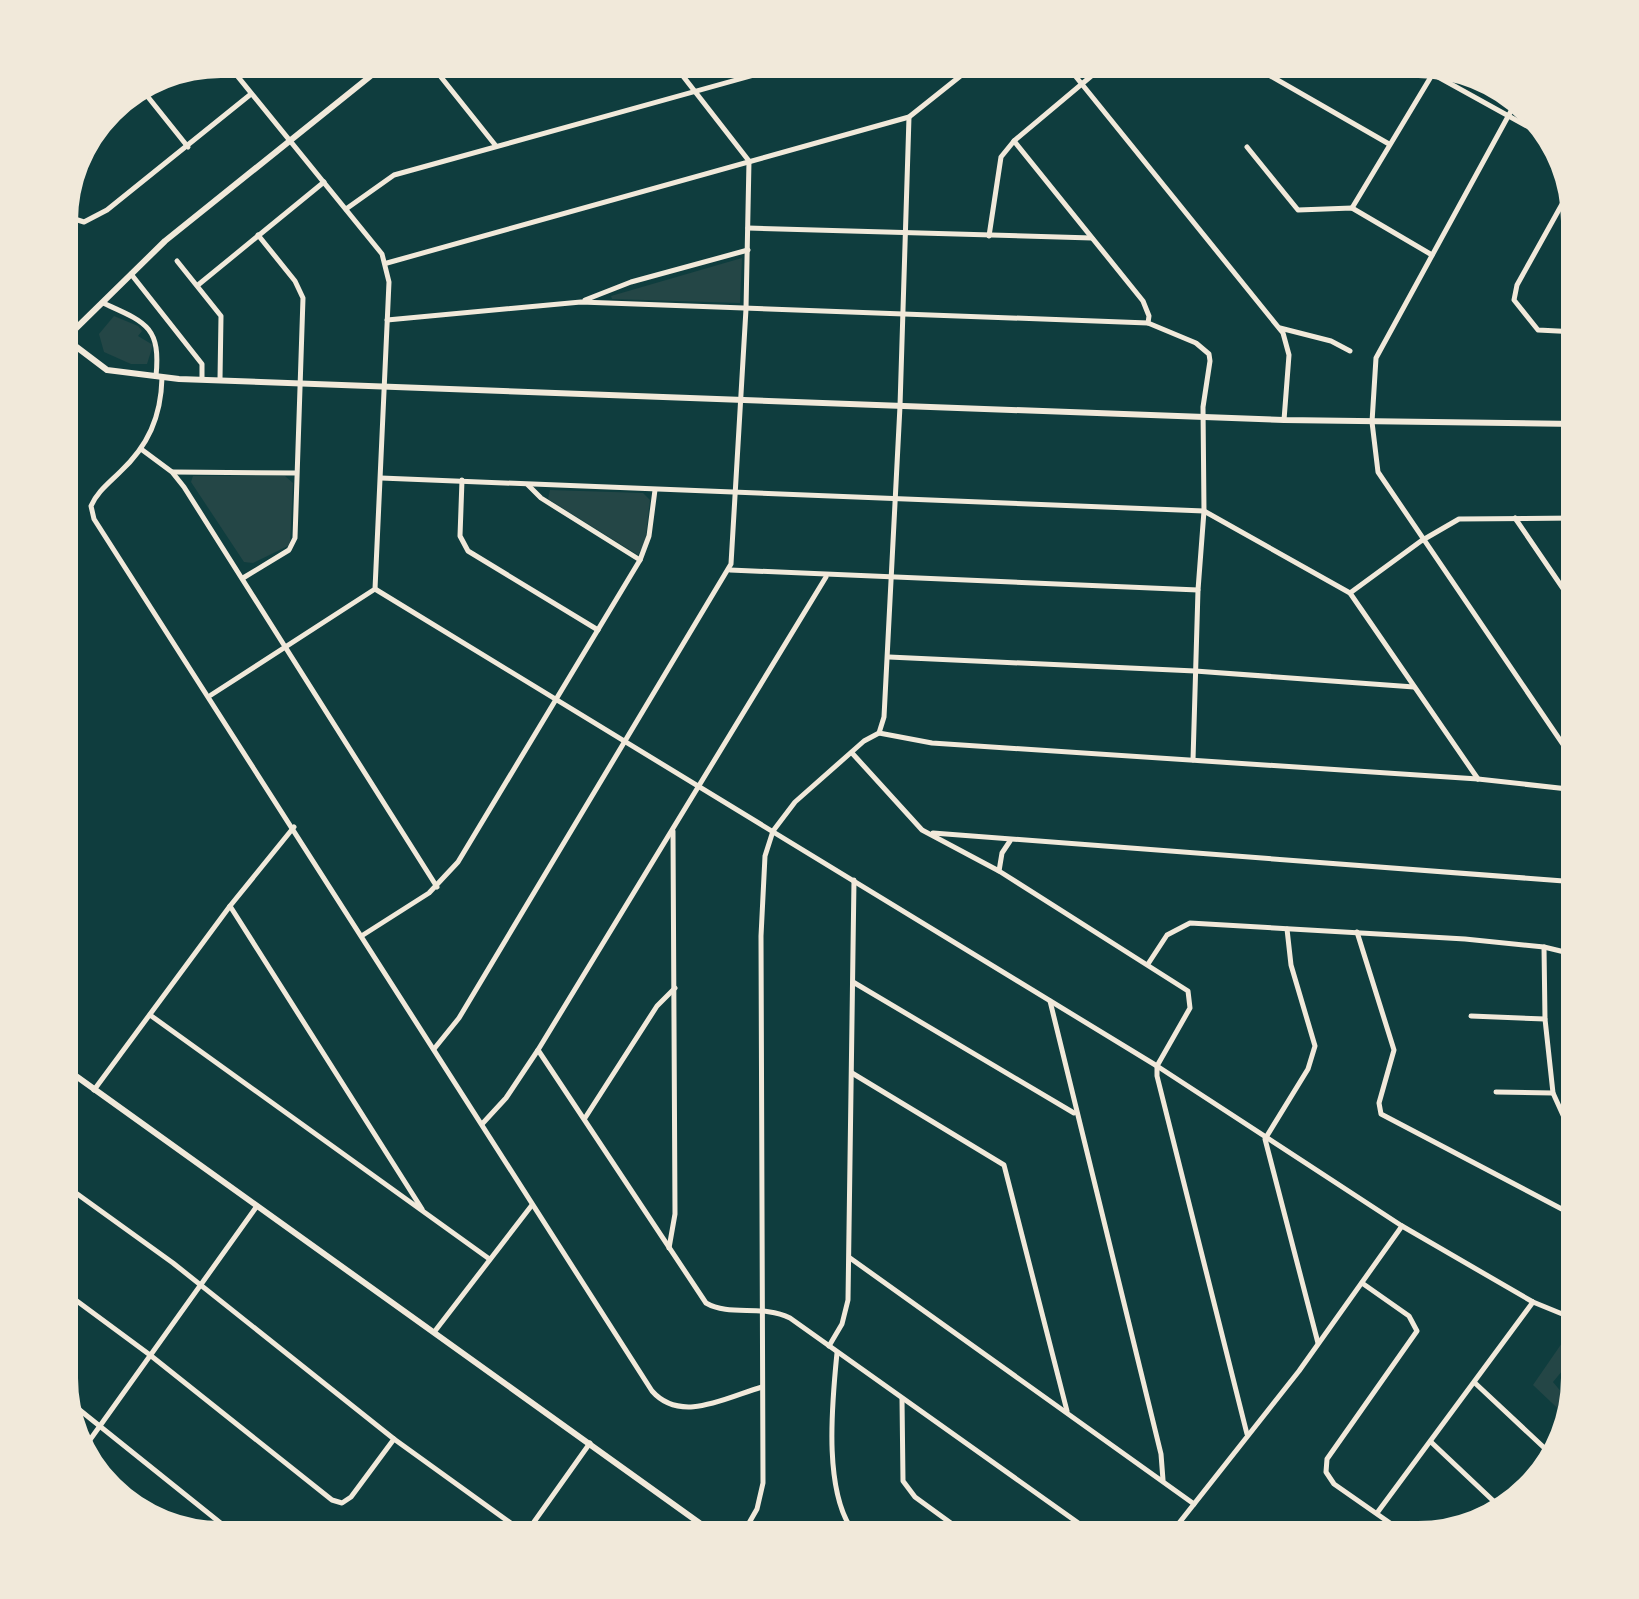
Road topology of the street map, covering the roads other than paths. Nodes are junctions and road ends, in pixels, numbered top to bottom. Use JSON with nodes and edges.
{"nodes":[{"id":1,"x":238,"y":76,"type":"edge"},
{"id":2,"x":371,"y":76,"type":"edge"},
{"id":3,"x":440,"y":76,"type":"edge"},
{"id":4,"x":683,"y":76,"type":"edge"},
{"id":5,"x":750,"y":76,"type":"edge"},
{"id":6,"x":960,"y":76,"type":"edge"},
{"id":7,"x":1076,"y":76,"type":"edge"},
{"id":8,"x":1091,"y":76,"type":"edge"},
{"id":9,"x":1270,"y":76,"type":"edge"},
{"id":10,"x":1431,"y":76,"type":"edge"},
{"id":11,"x":1435,"y":77,"type":"edge"},
{"id":12,"x":1082,"y":83,"type":"junction"},
{"id":13,"x":695,"y":91,"type":"junction"},
{"id":14,"x":251,"y":94,"type":"junction"},
{"id":15,"x":147,"y":96,"type":"edge"},
{"id":16,"x":1511,"y":110,"type":"edge"},
{"id":17,"x":1508,"y":115,"type":"junction"},
{"id":18,"x":909,"y":117,"type":"junction"},
{"id":19,"x":1528,"y":126,"type":"edge"},
{"id":20,"x":290,"y":141,"type":"junction"},
{"id":21,"x":1014,"y":141,"type":"junction"},
{"id":22,"x":1389,"y":144,"type":"junction"},
{"id":23,"x":496,"y":146,"type":"junction"},
{"id":24,"x":188,"y":147,"type":"junction"},
{"id":25,"x":1247,"y":147,"type":"dead end"},
{"id":26,"x":749,"y":161,"type":"junction"},
{"id":27,"x":324,"y":182,"type":"junction"},
{"id":28,"x":1562,"y":204,"type":"edge"},
{"id":29,"x":1352,"y":208,"type":"junction"},
{"id":30,"x":346,"y":209,"type":"junction"},
{"id":31,"x":76,"y":221,"type":"edge"},
{"id":32,"x":748,"y":228,"type":"junction"},
{"id":33,"x":906,"y":234,"type":"junction"},
{"id":34,"x":258,"y":235,"type":"junction"},
{"id":35,"x":989,"y":236,"type":"junction"},
{"id":36,"x":1092,"y":238,"type":"junction"},
{"id":37,"x":748,"y":250,"type":"junction"},
{"id":38,"x":1432,"y":255,"type":"junction"},
{"id":39,"x":177,"y":261,"type":"dead end"},
{"id":40,"x":387,"y":263,"type":"junction"},
{"id":41,"x":131,"y":274,"type":"junction"},
{"id":42,"x":198,"y":285,"type":"junction"},
{"id":43,"x":581,"y":302,"type":"junction"},
{"id":44,"x":103,"y":303,"type":"junction"},
{"id":45,"x":746,"y":309,"type":"junction"},
{"id":46,"x":903,"y":315,"type":"junction"},
{"id":47,"x":387,"y":320,"type":"junction"},
{"id":48,"x":1148,"y":323,"type":"junction"},
{"id":49,"x":1279,"y":327,"type":"junction"},
{"id":50,"x":76,"y":329,"type":"edge"},
{"id":51,"x":1563,"y":331,"type":"edge"},
{"id":52,"x":76,"y":348,"type":"edge"},
{"id":53,"x":1350,"y":351,"type":"dead end"},
{"id":54,"x":202,"y":377,"type":"junction"},
{"id":55,"x":159,"y":378,"type":"junction"},
{"id":56,"x":220,"y":379,"type":"junction"},
{"id":57,"x":302,"y":382,"type":"junction"},
{"id":58,"x":383,"y":386,"type":"junction"},
{"id":59,"x":741,"y":399,"type":"junction"},
{"id":60,"x":900,"y":406,"type":"junction"},
{"id":61,"x":1203,"y":416,"type":"junction"},
{"id":62,"x":1284,"y":420,"type":"junction"},
{"id":63,"x":1372,"y":422,"type":"junction"},
{"id":64,"x":1563,"y":424,"type":"edge"},
{"id":65,"x":141,"y":449,"type":"junction"},
{"id":66,"x":172,"y":472,"type":"junction"},
{"id":67,"x":296,"y":473,"type":"junction"},
{"id":68,"x":381,"y":478,"type":"junction"},
{"id":69,"x":462,"y":480,"type":"junction"},
{"id":70,"x":527,"y":484,"type":"junction"},
{"id":71,"x":655,"y":490,"type":"junction"},
{"id":72,"x":737,"y":491,"type":"junction"},
{"id":73,"x":896,"y":498,"type":"junction"},
{"id":74,"x":1204,"y":511,"type":"junction"},
{"id":75,"x":1515,"y":518,"type":"junction"},
{"id":76,"x":1563,"y":518,"type":"edge"},
{"id":77,"x":1421,"y":541,"type":"junction"},
{"id":78,"x":640,"y":560,"type":"junction"},
{"id":79,"x":730,"y":570,"type":"junction"},
{"id":80,"x":826,"y":577,"type":"junction"},
{"id":81,"x":891,"y":577,"type":"junction"},
{"id":82,"x":243,"y":578,"type":"junction"},
{"id":83,"x":1563,"y":584,"type":"edge"},
{"id":84,"x":375,"y":589,"type":"junction"},
{"id":85,"x":1198,"y":590,"type":"junction"},
{"id":86,"x":1350,"y":593,"type":"junction"},
{"id":87,"x":598,"y":630,"type":"junction"},
{"id":88,"x":287,"y":646,"type":"junction"},
{"id":89,"x":889,"y":657,"type":"junction"},
{"id":90,"x":1195,"y":671,"type":"junction"},
{"id":91,"x":1415,"y":687,"type":"junction"},
{"id":92,"x":211,"y":695,"type":"junction"},
{"id":93,"x":555,"y":701,"type":"junction"},
{"id":94,"x":879,"y":733,"type":"junction"},
{"id":95,"x":627,"y":742,"type":"junction"},
{"id":96,"x":1563,"y":745,"type":"edge"},
{"id":97,"x":852,"y":753,"type":"junction"},
{"id":98,"x":1193,"y":760,"type":"junction"},
{"id":99,"x":1478,"y":779,"type":"junction"},
{"id":100,"x":697,"y":786,"type":"junction"},
{"id":101,"x":1563,"y":788,"type":"edge"},
{"id":102,"x":294,"y":827,"type":"junction"},
{"id":103,"x":673,"y":829,"type":"junction"},
{"id":104,"x":773,"y":831,"type":"junction"},
{"id":105,"x":928,"y":833,"type":"junction"},
{"id":106,"x":1010,"y":841,"type":"junction"},
{"id":107,"x":999,"y":871,"type":"junction"},
{"id":108,"x":854,"y":880,"type":"junction"},
{"id":109,"x":1563,"y":881,"type":"edge"},
{"id":110,"x":437,"y":887,"type":"junction"},
{"id":111,"x":230,"y":906,"type":"junction"},
{"id":112,"x":1287,"y":929,"type":"junction"},
{"id":113,"x":1357,"y":932,"type":"junction"},
{"id":114,"x":363,"y":935,"type":"junction"},
{"id":115,"x":1544,"y":947,"type":"junction"},
{"id":116,"x":1563,"y":952,"type":"edge"},
{"id":117,"x":1148,"y":964,"type":"junction"},
{"id":118,"x":853,"y":982,"type":"junction"},
{"id":119,"x":675,"y":988,"type":"junction"},
{"id":120,"x":1050,"y":1001,"type":"junction"},
{"id":121,"x":150,"y":1015,"type":"junction"},
{"id":122,"x":1471,"y":1016,"type":"dead end"},
{"id":123,"x":1545,"y":1019,"type":"junction"},
{"id":124,"x":433,"y":1050,"type":"junction"},
{"id":125,"x":538,"y":1050,"type":"junction"},
{"id":126,"x":1157,"y":1066,"type":"junction"},
{"id":127,"x":851,"y":1073,"type":"junction"},
{"id":128,"x":76,"y":1076,"type":"edge"},
{"id":129,"x":94,"y":1090,"type":"junction"},
{"id":130,"x":1496,"y":1092,"type":"dead end"},
{"id":131,"x":1553,"y":1093,"type":"junction"},
{"id":132,"x":1074,"y":1113,"type":"junction"},
{"id":133,"x":1563,"y":1115,"type":"edge"},
{"id":134,"x":585,"y":1118,"type":"junction"},
{"id":135,"x":483,"y":1123,"type":"junction"},
{"id":136,"x":1265,"y":1139,"type":"junction"},
{"id":137,"x":76,"y":1193,"type":"edge"},
{"id":138,"x":532,"y":1205,"type":"junction"},
{"id":139,"x":257,"y":1206,"type":"junction"},
{"id":140,"x":422,"y":1210,"type":"junction"},
{"id":141,"x":1563,"y":1210,"type":"edge"},
{"id":142,"x":1402,"y":1226,"type":"junction"},
{"id":143,"x":669,"y":1249,"type":"junction"},
{"id":144,"x":488,"y":1258,"type":"junction"},
{"id":145,"x":850,"y":1258,"type":"junction"},
{"id":146,"x":1362,"y":1283,"type":"junction"},
{"id":147,"x":201,"y":1285,"type":"junction"},
{"id":148,"x":76,"y":1300,"type":"edge"},
{"id":149,"x":1533,"y":1302,"type":"junction"},
{"id":150,"x":762,"y":1309,"type":"junction"},
{"id":151,"x":1563,"y":1314,"type":"edge"},
{"id":152,"x":435,"y":1331,"type":"junction"},
{"id":153,"x":1318,"y":1343,"type":"junction"},
{"id":154,"x":829,"y":1346,"type":"junction"},
{"id":155,"x":837,"y":1352,"type":"junction"},
{"id":156,"x":150,"y":1355,"type":"junction"},
{"id":157,"x":1475,"y":1383,"type":"junction"},
{"id":158,"x":762,"y":1387,"type":"junction"},
{"id":159,"x":902,"y":1399,"type":"junction"},
{"id":160,"x":79,"y":1409,"type":"edge"},
{"id":161,"x":1067,"y":1411,"type":"junction"},
{"id":162,"x":101,"y":1424,"type":"junction"},
{"id":163,"x":1247,"y":1434,"type":"junction"},
{"id":164,"x":394,"y":1439,"type":"junction"},
{"id":165,"x":90,"y":1440,"type":"edge"},
{"id":166,"x":590,"y":1442,"type":"junction"},
{"id":167,"x":1431,"y":1442,"type":"junction"},
{"id":168,"x":1545,"y":1448,"type":"edge"},
{"id":169,"x":1163,"y":1480,"type":"junction"},
{"id":170,"x":1494,"y":1502,"type":"edge"},
{"id":171,"x":1194,"y":1504,"type":"junction"},
{"id":172,"x":1377,"y":1513,"type":"junction"},
{"id":173,"x":221,"y":1523,"type":"edge"},
{"id":174,"x":509,"y":1523,"type":"edge"},
{"id":175,"x":536,"y":1523,"type":"edge"},
{"id":176,"x":700,"y":1523,"type":"edge"},
{"id":177,"x":748,"y":1523,"type":"edge"},
{"id":178,"x":848,"y":1523,"type":"edge"},
{"id":179,"x":950,"y":1523,"type":"edge"},
{"id":180,"x":1078,"y":1523,"type":"edge"},
{"id":181,"x":1179,"y":1523,"type":"edge"},
{"id":182,"x":1391,"y":1523,"type":"edge"}],
"edges":[{"from":1,"to":14,"type":"street"},
{"from":2,"to":20,"type":"street"},
{"from":3,"to":23,"type":"street"},
{"from":4,"to":13,"type":"street"},
{"from":5,"to":13,"type":"street"},
{"from":6,"to":18,"type":"street"},
{"from":7,"to":12,"type":"street"},
{"from":8,"to":12,"type":"street"},
{"from":9,"to":22,"type":"street"},
{"from":10,"to":22,"type":"street"},
{"from":11,"to":17,"type":"street"},
{"from":12,"to":21,"type":"street"},
{"from":12,"to":49,"type":"street"},
{"from":13,"to":23,"type":"street"},
{"from":13,"to":26,"type":"street"},
{"from":14,"to":20,"type":"street"},
{"from":14,"to":24,"type":"street"},
{"from":15,"to":24,"type":"street"},
{"from":16,"to":17,"type":"street"},
{"from":17,"to":19,"type":"street"},
{"from":17,"to":38,"type":"street"},
{"from":18,"to":26,"type":"street"},
{"from":18,"to":33,"type":"street"},
{"from":20,"to":27,"type":"street"},
{"from":20,"to":41,"type":"street"},
{"from":21,"to":35,"type":"street"},
{"from":21,"to":36,"type":"street"},
{"from":22,"to":29,"type":"street"},
{"from":23,"to":30,"type":"street"},
{"from":24,"to":31,"type":"street"},
{"from":25,"to":29,"type":"street"},
{"from":26,"to":32,"type":"street"},
{"from":26,"to":40,"type":"street"},
{"from":27,"to":30,"type":"street"},
{"from":27,"to":34,"type":"street"},
{"from":28,"to":51,"type":"street"},
{"from":29,"to":38,"type":"street"},
{"from":30,"to":40,"type":"street"},
{"from":32,"to":33,"type":"street"},
{"from":32,"to":37,"type":"street"},
{"from":33,"to":35,"type":"street"},
{"from":33,"to":46,"type":"street"},
{"from":34,"to":42,"type":"street"},
{"from":34,"to":57,"type":"street"},
{"from":35,"to":36,"type":"street"},
{"from":36,"to":48,"type":"street"},
{"from":37,"to":43,"type":"street"},
{"from":37,"to":45,"type":"street"},
{"from":38,"to":63,"type":"street"},
{"from":39,"to":42,"type":"street"},
{"from":40,"to":47,"type":"street"},
{"from":41,"to":44,"type":"street"},
{"from":41,"to":54,"type":"street"},
{"from":42,"to":56,"type":"street"},
{"from":43,"to":45,"type":"street"},
{"from":43,"to":47,"type":"street"},
{"from":44,"to":50,"type":"street"},
{"from":44,"to":55,"type":"street"},
{"from":45,"to":46,"type":"street"},
{"from":45,"to":59,"type":"street"},
{"from":46,"to":48,"type":"street"},
{"from":46,"to":60,"type":"street"},
{"from":47,"to":58,"type":"street"},
{"from":48,"to":61,"type":"street"},
{"from":49,"to":53,"type":"street"},
{"from":49,"to":62,"type":"street"},
{"from":52,"to":55,"type":"street"},
{"from":54,"to":55,"type":"street"},
{"from":54,"to":56,"type":"street"},
{"from":55,"to":65,"type":"street"},
{"from":56,"to":57,"type":"street"},
{"from":57,"to":58,"type":"street"},
{"from":57,"to":67,"type":"street"},
{"from":58,"to":59,"type":"street"},
{"from":58,"to":68,"type":"street"},
{"from":59,"to":60,"type":"street"},
{"from":59,"to":72,"type":"street"},
{"from":60,"to":61,"type":"street"},
{"from":60,"to":73,"type":"street"},
{"from":61,"to":62,"type":"street"},
{"from":61,"to":74,"type":"street"},
{"from":62,"to":63,"type":"street"},
{"from":63,"to":64,"type":"street"},
{"from":63,"to":77,"type":"street"},
{"from":65,"to":66,"type":"street"},
{"from":65,"to":92,"type":"street"},
{"from":66,"to":67,"type":"street"},
{"from":66,"to":82,"type":"street"},
{"from":67,"to":82,"type":"street"},
{"from":68,"to":69,"type":"street"},
{"from":68,"to":84,"type":"street"},
{"from":69,"to":70,"type":"street"},
{"from":69,"to":87,"type":"street"},
{"from":70,"to":71,"type":"street"},
{"from":70,"to":78,"type":"street"},
{"from":71,"to":72,"type":"street"},
{"from":71,"to":78,"type":"street"},
{"from":72,"to":73,"type":"street"},
{"from":72,"to":79,"type":"street"},
{"from":73,"to":74,"type":"street"},
{"from":73,"to":81,"type":"street"},
{"from":74,"to":85,"type":"street"},
{"from":74,"to":86,"type":"street"},
{"from":75,"to":76,"type":"street"},
{"from":75,"to":77,"type":"street"},
{"from":75,"to":83,"type":"street"},
{"from":77,"to":86,"type":"street"},
{"from":77,"to":96,"type":"street"},
{"from":78,"to":87,"type":"street"},
{"from":79,"to":80,"type":"street"},
{"from":79,"to":95,"type":"street"},
{"from":80,"to":81,"type":"street"},
{"from":80,"to":100,"type":"street"},
{"from":81,"to":85,"type":"street"},
{"from":81,"to":89,"type":"street"},
{"from":82,"to":88,"type":"street"},
{"from":84,"to":88,"type":"street"},
{"from":84,"to":93,"type":"street"},
{"from":85,"to":90,"type":"street"},
{"from":86,"to":91,"type":"street"},
{"from":87,"to":93,"type":"street"},
{"from":88,"to":92,"type":"street"},
{"from":88,"to":110,"type":"street"},
{"from":89,"to":90,"type":"street"},
{"from":89,"to":94,"type":"street"},
{"from":90,"to":91,"type":"street"},
{"from":90,"to":98,"type":"street"},
{"from":91,"to":99,"type":"street"},
{"from":92,"to":102,"type":"street"},
{"from":93,"to":95,"type":"street"},
{"from":93,"to":110,"type":"street"},
{"from":94,"to":97,"type":"street"},
{"from":94,"to":98,"type":"street"},
{"from":95,"to":100,"type":"street"},
{"from":95,"to":124,"type":"street"},
{"from":97,"to":104,"type":"street"},
{"from":97,"to":105,"type":"street"},
{"from":98,"to":99,"type":"street"},
{"from":99,"to":101,"type":"street"},
{"from":100,"to":103,"type":"street"},
{"from":100,"to":104,"type":"street"},
{"from":102,"to":111,"type":"street"},
{"from":102,"to":114,"type":"street"},
{"from":103,"to":119,"type":"street"},
{"from":103,"to":125,"type":"street"},
{"from":104,"to":108,"type":"street"},
{"from":104,"to":150,"type":"street"},
{"from":105,"to":106,"type":"street"},
{"from":105,"to":107,"type":"street"},
{"from":106,"to":107,"type":"street"},
{"from":106,"to":109,"type":"street"},
{"from":107,"to":117,"type":"street"},
{"from":108,"to":118,"type":"street"},
{"from":108,"to":120,"type":"street"},
{"from":110,"to":114,"type":"street"},
{"from":111,"to":121,"type":"street"},
{"from":111,"to":140,"type":"street"},
{"from":112,"to":113,"type":"street"},
{"from":112,"to":117,"type":"street"},
{"from":112,"to":136,"type":"street"},
{"from":113,"to":115,"type":"street"},
{"from":113,"to":141,"type":"street"},
{"from":114,"to":124,"type":"street"},
{"from":115,"to":116,"type":"street"},
{"from":115,"to":123,"type":"street"},
{"from":117,"to":126,"type":"street"},
{"from":118,"to":127,"type":"street"},
{"from":118,"to":132,"type":"street"},
{"from":119,"to":134,"type":"street"},
{"from":119,"to":143,"type":"street"},
{"from":120,"to":126,"type":"street"},
{"from":120,"to":132,"type":"street"},
{"from":121,"to":129,"type":"street"},
{"from":121,"to":140,"type":"street"},
{"from":122,"to":123,"type":"street"},
{"from":123,"to":131,"type":"street"},
{"from":124,"to":135,"type":"street"},
{"from":125,"to":134,"type":"street"},
{"from":125,"to":135,"type":"street"},
{"from":126,"to":136,"type":"street"},
{"from":126,"to":163,"type":"street"},
{"from":127,"to":145,"type":"street"},
{"from":127,"to":161,"type":"street"},
{"from":128,"to":129,"type":"street"},
{"from":129,"to":139,"type":"street"},
{"from":130,"to":131,"type":"street"},
{"from":131,"to":133,"type":"street"},
{"from":132,"to":169,"type":"street"},
{"from":134,"to":143,"type":"street"},
{"from":135,"to":138,"type":"street"},
{"from":136,"to":142,"type":"street"},
{"from":136,"to":153,"type":"street"},
{"from":137,"to":147,"type":"street"},
{"from":138,"to":144,"type":"street"},
{"from":138,"to":158,"type":"street"},
{"from":139,"to":147,"type":"street"},
{"from":139,"to":152,"type":"street"},
{"from":140,"to":144,"type":"street"},
{"from":142,"to":146,"type":"street"},
{"from":142,"to":149,"type":"street"},
{"from":143,"to":150,"type":"street"},
{"from":144,"to":152,"type":"street"},
{"from":145,"to":154,"type":"street"},
{"from":145,"to":161,"type":"street"},
{"from":146,"to":153,"type":"street"},
{"from":146,"to":172,"type":"street"},
{"from":147,"to":156,"type":"street"},
{"from":147,"to":164,"type":"street"},
{"from":148,"to":156,"type":"street"},
{"from":149,"to":151,"type":"street"},
{"from":149,"to":157,"type":"street"},
{"from":150,"to":154,"type":"street"},
{"from":150,"to":158,"type":"street"},
{"from":152,"to":166,"type":"street"},
{"from":153,"to":163,"type":"street"},
{"from":154,"to":155,"type":"street"},
{"from":155,"to":159,"type":"street"},
{"from":155,"to":178,"type":"street"},
{"from":156,"to":162,"type":"street"},
{"from":156,"to":164,"type":"street"},
{"from":157,"to":167,"type":"street"},
{"from":157,"to":168,"type":"street"},
{"from":158,"to":177,"type":"street"},
{"from":159,"to":179,"type":"street"},
{"from":159,"to":180,"type":"street"},
{"from":160,"to":162,"type":"street"},
{"from":161,"to":169,"type":"street"},
{"from":162,"to":165,"type":"street"},
{"from":162,"to":173,"type":"street"},
{"from":163,"to":171,"type":"street"},
{"from":164,"to":174,"type":"street"},
{"from":166,"to":175,"type":"street"},
{"from":166,"to":176,"type":"street"},
{"from":167,"to":170,"type":"street"},
{"from":167,"to":172,"type":"street"},
{"from":169,"to":171,"type":"street"},
{"from":171,"to":181,"type":"street"},
{"from":172,"to":182,"type":"street"}]}
